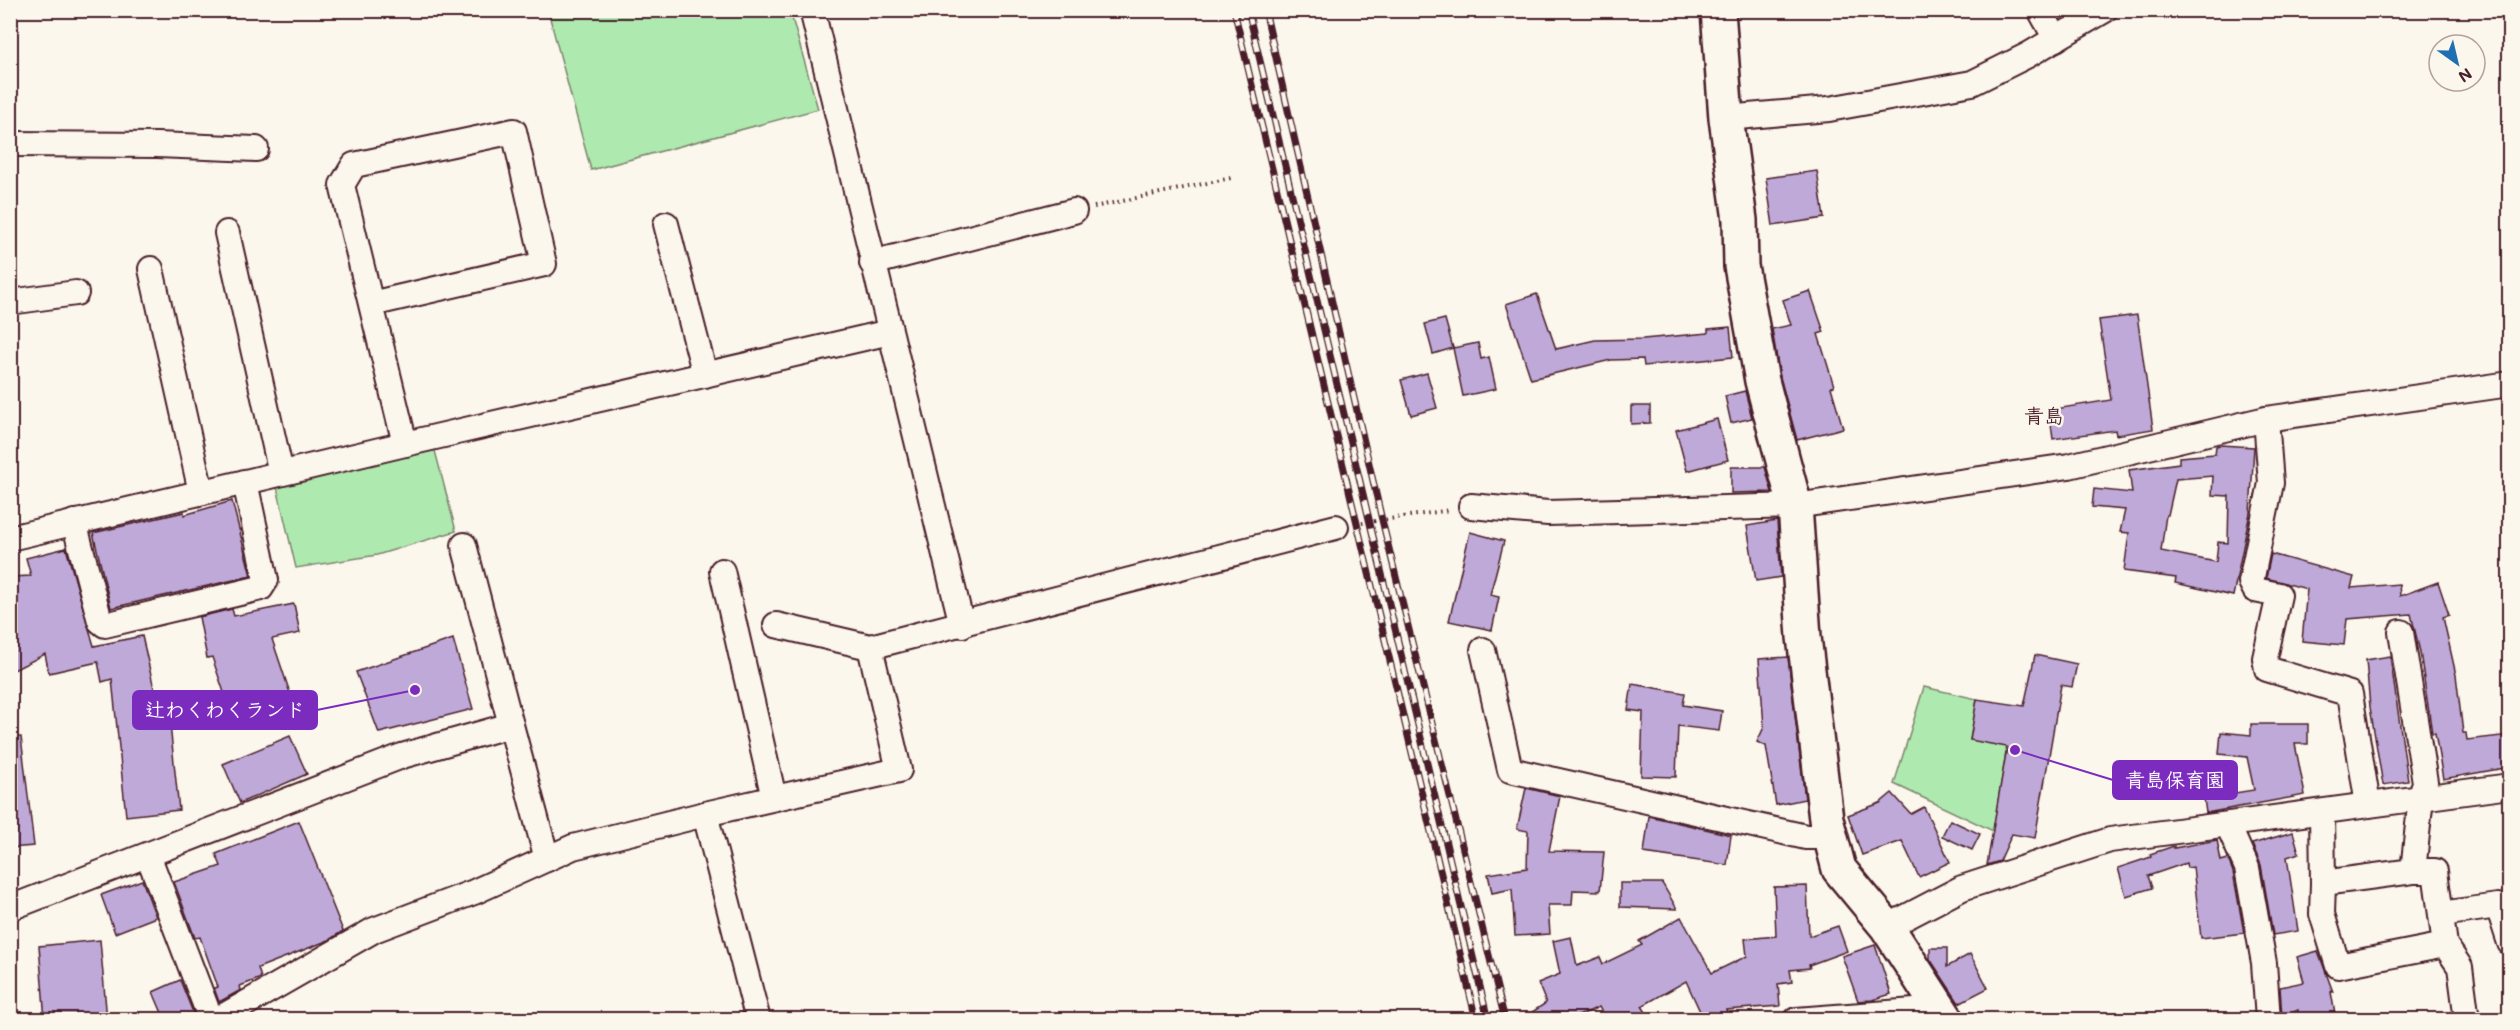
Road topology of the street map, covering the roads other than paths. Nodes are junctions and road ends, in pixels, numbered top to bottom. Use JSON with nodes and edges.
{"nodes":[{"id":1,"x":812,"y":10,"type":"edge"},
{"id":2,"x":1718,"y":10,"type":"edge"},
{"id":3,"x":2040,"y":10,"type":"edge"},
{"id":4,"x":2105,"y":10,"type":"edge"},
{"id":5,"x":2056,"y":39,"type":"junction"},
{"id":6,"x":1726,"y":118,"type":"junction"},
{"id":7,"x":10,"y":144,"type":"edge"},
{"id":8,"x":256,"y":148,"type":"dead end"},
{"id":9,"x":1074,"y":211,"type":"road end"},
{"id":10,"x":666,"y":224,"type":"dead end"},
{"id":11,"x":227,"y":233,"type":"dead end"},
{"id":12,"x":872,"y":263,"type":"junction"},
{"id":13,"x":151,"y":268,"type":"dead end"},
{"id":14,"x":76,"y":293,"type":"dead end"},
{"id":15,"x":10,"y":302,"type":"edge"},
{"id":16,"x":371,"y":304,"type":"junction"},
{"id":17,"x":890,"y":332,"type":"junction"},
{"id":18,"x":705,"y":375,"type":"junction"},
{"id":19,"x":2510,"y":384,"type":"edge"},
{"id":20,"x":2266,"y":419,"type":"junction"},
{"id":21,"x":405,"y":444,"type":"junction"},
{"id":22,"x":281,"y":473,"type":"junction"},
{"id":23,"x":245,"y":482,"type":"junction"},
{"id":24,"x":201,"y":492,"type":"junction"},
{"id":25,"x":1471,"y":506,"type":"road end"},
{"id":26,"x":1795,"y":506,"type":"junction"},
{"id":27,"x":75,"y":522,"type":"junction"},
{"id":28,"x":1336,"y":527,"type":"road end"},
{"id":29,"x":10,"y":538,"type":"edge"},
{"id":30,"x":464,"y":545,"type":"dead end"},
{"id":31,"x":722,"y":571,"type":"dead end"},
{"id":32,"x":776,"y":625,"type":"dead end"},
{"id":33,"x":962,"y":625,"type":"junction"},
{"id":34,"x":2401,"y":632,"type":"dead end"},
{"id":35,"x":870,"y":647,"type":"junction"},
{"id":36,"x":1483,"y":650,"type":"dead end"},
{"id":37,"x":511,"y":725,"type":"junction"},
{"id":38,"x":2510,"y":786,"type":"edge"},
{"id":39,"x":2421,"y":797,"type":"junction"},
{"id":40,"x":774,"y":798,"type":"junction"},
{"id":41,"x":2368,"y":805,"type":"junction"},
{"id":42,"x":2322,"y":813,"type":"junction"},
{"id":43,"x":705,"y":814,"type":"junction"},
{"id":44,"x":2228,"y":825,"type":"junction"},
{"id":45,"x":1830,"y":837,"type":"junction"},
{"id":46,"x":148,"y":855,"type":"junction"},
{"id":47,"x":547,"y":859,"type":"junction"},
{"id":48,"x":2413,"y":871,"type":"junction"},
{"id":49,"x":2323,"y":883,"type":"junction"},
{"id":50,"x":10,"y":908,"type":"edge"},
{"id":51,"x":2441,"y":914,"type":"junction"},
{"id":52,"x":1887,"y":927,"type":"junction"},
{"id":53,"x":2510,"y":943,"type":"edge"},
{"id":54,"x":2445,"y":945,"type":"junction"},
{"id":55,"x":1944,"y":1015,"type":"edge"},
{"id":56,"x":211,"y":1020,"type":"edge"},
{"id":57,"x":217,"y":1020,"type":"edge"},
{"id":58,"x":758,"y":1020,"type":"edge"},
{"id":59,"x":1796,"y":1020,"type":"edge"},
{"id":60,"x":2268,"y":1020,"type":"edge"},
{"id":61,"x":2467,"y":1020,"type":"edge"}],
"edges":[{"from":1,"to":12,"type":"street"},
{"from":2,"to":6,"type":"street"},
{"from":3,"to":5,"type":"street"},
{"from":4,"to":5,"type":"street"},
{"from":5,"to":6,"type":"street"},
{"from":6,"to":26,"type":"street"},
{"from":7,"to":8,"type":"street"},
{"from":9,"to":12,"type":"street"},
{"from":10,"to":18,"type":"street"},
{"from":11,"to":22,"type":"street"},
{"from":12,"to":17,"type":"street"},
{"from":13,"to":24,"type":"street"},
{"from":14,"to":15,"type":"street"},
{"from":16,"to":16,"type":"street"},
{"from":16,"to":21,"type":"street"},
{"from":17,"to":18,"type":"street"},
{"from":17,"to":33,"type":"street"},
{"from":18,"to":21,"type":"street"},
{"from":19,"to":20,"type":"street"},
{"from":20,"to":26,"type":"street"},
{"from":20,"to":41,"type":"street"},
{"from":21,"to":22,"type":"street"},
{"from":22,"to":23,"type":"street"},
{"from":23,"to":24,"type":"street"},
{"from":23,"to":27,"type":"street"},
{"from":24,"to":27,"type":"street"},
{"from":25,"to":26,"type":"street"},
{"from":26,"to":45,"type":"street"},
{"from":27,"to":29,"type":"street"},
{"from":28,"to":33,"type":"street"},
{"from":30,"to":37,"type":"street"},
{"from":31,"to":40,"type":"street"},
{"from":32,"to":35,"type":"street"},
{"from":33,"to":35,"type":"street"},
{"from":34,"to":39,"type":"street"},
{"from":35,"to":40,"type":"street"},
{"from":36,"to":45,"type":"street"},
{"from":37,"to":46,"type":"street"},
{"from":37,"to":47,"type":"street"},
{"from":38,"to":39,"type":"street"},
{"from":39,"to":41,"type":"street"},
{"from":39,"to":48,"type":"street"},
{"from":40,"to":43,"type":"street"},
{"from":41,"to":42,"type":"street"},
{"from":42,"to":44,"type":"street"},
{"from":42,"to":49,"type":"street"},
{"from":43,"to":47,"type":"street"},
{"from":43,"to":58,"type":"street"},
{"from":44,"to":52,"type":"street"},
{"from":44,"to":60,"type":"street"},
{"from":45,"to":52,"type":"street"},
{"from":46,"to":50,"type":"street"},
{"from":46,"to":56,"type":"street"},
{"from":47,"to":57,"type":"street"},
{"from":48,"to":49,"type":"street"},
{"from":48,"to":51,"type":"street"},
{"from":49,"to":54,"type":"street"},
{"from":51,"to":53,"type":"street"},
{"from":51,"to":54,"type":"street"},
{"from":52,"to":55,"type":"street"},
{"from":54,"to":61,"type":"street"},
{"from":55,"to":59,"type":"street"}]}
